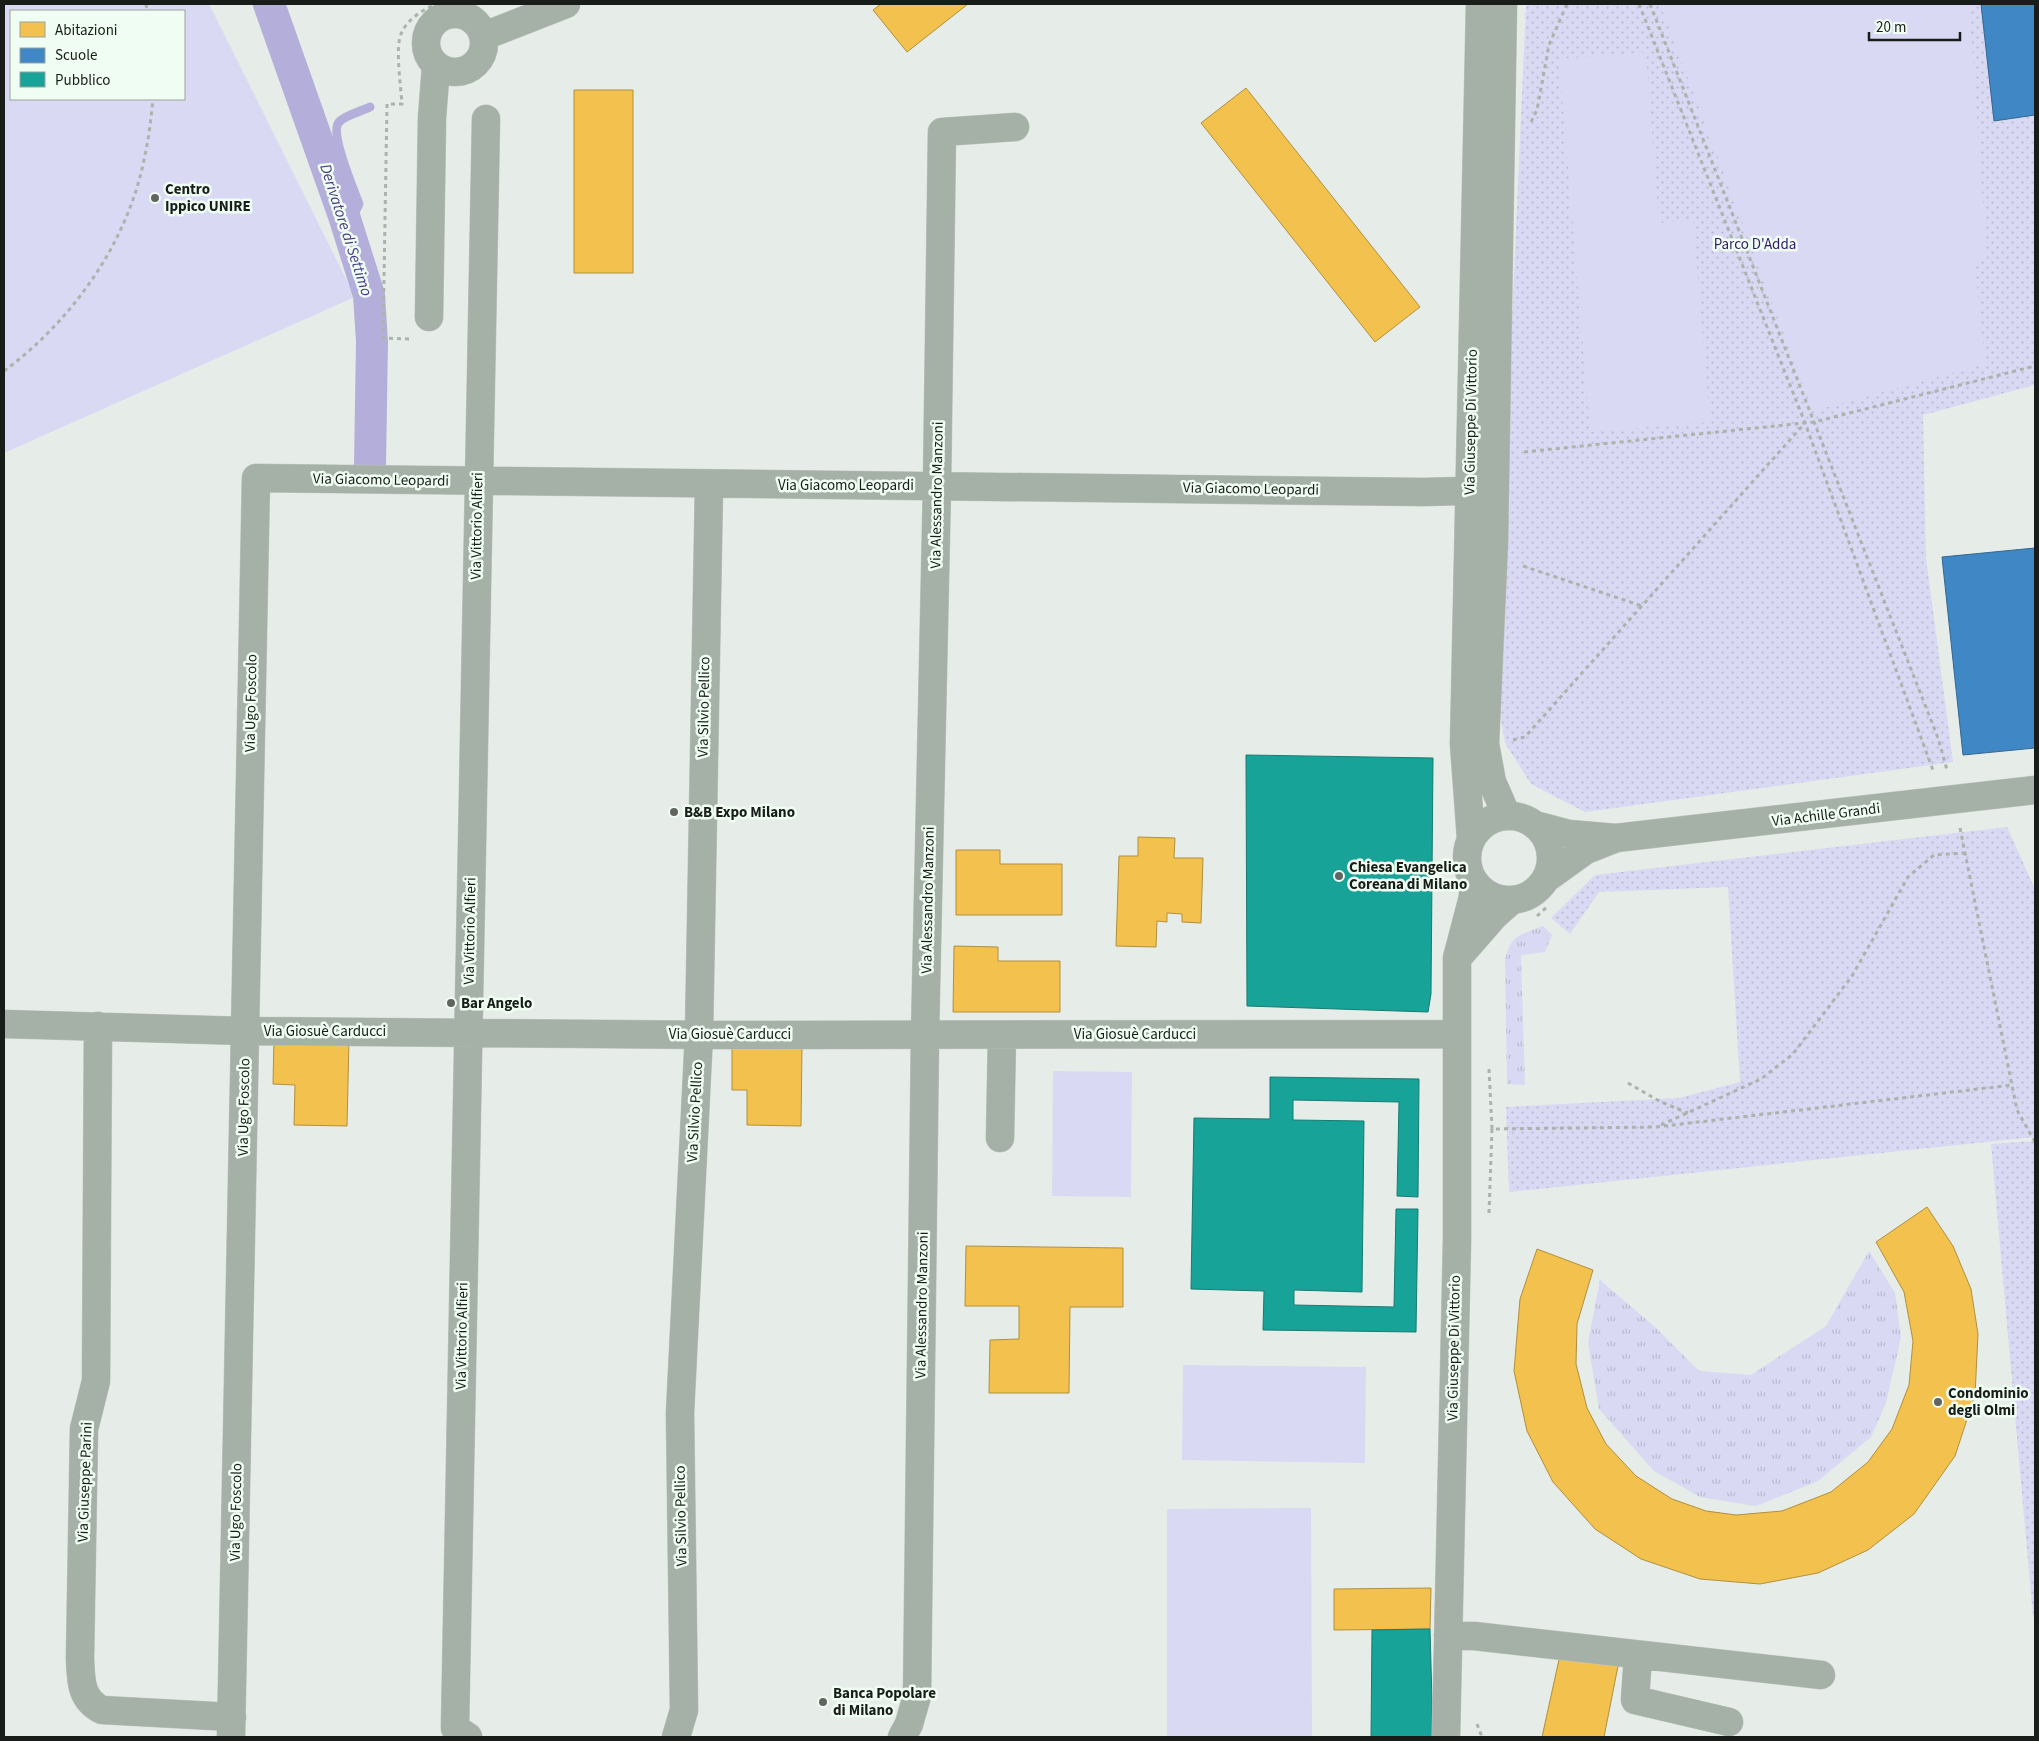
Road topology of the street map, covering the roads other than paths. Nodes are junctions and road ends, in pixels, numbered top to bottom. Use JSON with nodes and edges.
{"nodes":[{"id":1,"x":566,"y":4,"type":"edge"},
{"id":2,"x":1480,"y":4,"type":"edge"},
{"id":3,"x":1503,"y":4,"type":"edge"},
{"id":4,"x":484,"y":36,"type":"junction"},
{"id":5,"x":436,"y":66,"type":"junction"},
{"id":6,"x":486,"y":119,"type":"dead end"},
{"id":7,"x":1015,"y":127,"type":"dead end"},
{"id":8,"x":428,"y":317,"type":"dead end"},
{"id":9,"x":256,"y":478,"type":"joint"},
{"id":10,"x":478,"y":482,"type":"junction"},
{"id":11,"x":937,"y":484,"type":"junction"},
{"id":12,"x":709,"y":485,"type":"junction"},
{"id":13,"x":1483,"y":490,"type":"junction"},
{"id":14,"x":2035,"y":790,"type":"edge"},
{"id":15,"x":1507,"y":816,"type":"junction"},
{"id":16,"x":1535,"y":825,"type":"junction"},
{"id":17,"x":1616,"y":838,"type":"junction"},
{"id":18,"x":1471,"y":839,"type":"junction"},
{"id":19,"x":1547,"y":878,"type":"junction"},
{"id":20,"x":1473,"y":881,"type":"junction"},
{"id":21,"x":1511,"y":901,"type":"junction"},
{"id":22,"x":1457,"y":958,"type":"junction"},
{"id":23,"x":4,"y":1024,"type":"edge"},
{"id":24,"x":98,"y":1026,"type":"junction"},
{"id":25,"x":245,"y":1031,"type":"junction"},
{"id":26,"x":468,"y":1032,"type":"junction"},
{"id":27,"x":699,"y":1034,"type":"junction"},
{"id":28,"x":1457,"y":1034,"type":"junction"},
{"id":29,"x":925,"y":1035,"type":"junction"},
{"id":30,"x":1002,"y":1035,"type":"junction"},
{"id":31,"x":1000,"y":1138,"type":"dead end"},
{"id":32,"x":1448,"y":1635,"type":"junction"},
{"id":33,"x":1638,"y":1655,"type":"junction"},
{"id":34,"x":1821,"y":1675,"type":"dead end"},
{"id":35,"x":1729,"y":1722,"type":"dead end"},
{"id":36,"x":231,"y":1727,"type":"edge"},
{"id":37,"x":468,"y":1737,"type":"edge"},
{"id":38,"x":676,"y":1737,"type":"edge"},
{"id":39,"x":902,"y":1737,"type":"edge"},
{"id":40,"x":1446,"y":1737,"type":"edge"}],
"edges":[{"from":1,"to":4,"type":"street"},
{"from":2,"to":13,"type":"street","name":"Via Giuseppe Di Vittorio"},
{"from":3,"to":13,"type":"street","name":"Via Giuseppe Di Vittorio"},
{"from":4,"to":5,"type":"street"},
{"from":4,"to":5,"type":"street"},
{"from":5,"to":8,"type":"street"},
{"from":6,"to":10,"type":"street","name":"Via Vittorio Alfieri"},
{"from":7,"to":11,"type":"street","name":"Via Alessandro Manzoni"},
{"from":9,"to":10,"type":"street","name":"Via Giacomo Leopardi"},
{"from":9,"to":25,"type":"street","name":"Via Ugo Foscolo"},
{"from":10,"to":12,"type":"street","name":"Via Giacomo Leopardi"},
{"from":10,"to":26,"type":"street","name":"Via Vittorio Alfieri"},
{"from":11,"to":12,"type":"street","name":"Via Giacomo Leopardi"},
{"from":11,"to":13,"type":"street","name":"Via Giacomo Leopardi"},
{"from":11,"to":29,"type":"street","name":"Via Alessandro Manzoni"},
{"from":12,"to":27,"type":"street","name":"Via Silvio Pellico"},
{"from":13,"to":15,"type":"street","name":"Via Giuseppe Di Vittorio"},
{"from":13,"to":18,"type":"street","name":"Via Giuseppe Di Vittorio"},
{"from":14,"to":17,"type":"street","name":"Via Achille Grandi"},
{"from":15,"to":16,"type":"street"},
{"from":15,"to":18,"type":"street"},
{"from":16,"to":17,"type":"street","name":"Via Achille Grandi"},
{"from":16,"to":19,"type":"street"},
{"from":17,"to":19,"type":"street","name":"Via Achille Grandi"},
{"from":18,"to":20,"type":"street"},
{"from":19,"to":21,"type":"street"},
{"from":20,"to":21,"type":"street"},
{"from":20,"to":22,"type":"street","name":"Via Giuseppe Di Vittorio"},
{"from":21,"to":22,"type":"street"},
{"from":22,"to":28,"type":"street","name":"Via Giuseppe Di Vittorio"},
{"from":23,"to":24,"type":"street","name":"Via Giosuè Carducci"},
{"from":24,"to":25,"type":"street","name":"Via Giosuè Carducci"},
{"from":24,"to":36,"type":"street","name":"Via Giuseppe Parini"},
{"from":25,"to":26,"type":"street","name":"Via Giosuè Carducci"},
{"from":25,"to":36,"type":"street","name":"Via Ugo Foscolo"},
{"from":26,"to":27,"type":"street","name":"Via Giosuè Carducci"},
{"from":26,"to":37,"type":"street","name":"Via Vittorio Alfieri"},
{"from":27,"to":29,"type":"street","name":"Via Giosuè Carducci"},
{"from":27,"to":38,"type":"street","name":"Via Silvio Pellico"},
{"from":28,"to":30,"type":"street","name":"Via Giosuè Carducci"},
{"from":28,"to":32,"type":"street","name":"Via Giuseppe Di Vittorio"},
{"from":29,"to":30,"type":"street","name":"Via Giosuè Carducci"},
{"from":29,"to":39,"type":"street","name":"Via Alessandro Manzoni"},
{"from":30,"to":31,"type":"street"},
{"from":32,"to":33,"type":"street"},
{"from":32,"to":40,"type":"street","name":"Via Giuseppe Di Vittorio"},
{"from":33,"to":34,"type":"street"},
{"from":33,"to":35,"type":"street"}]}
